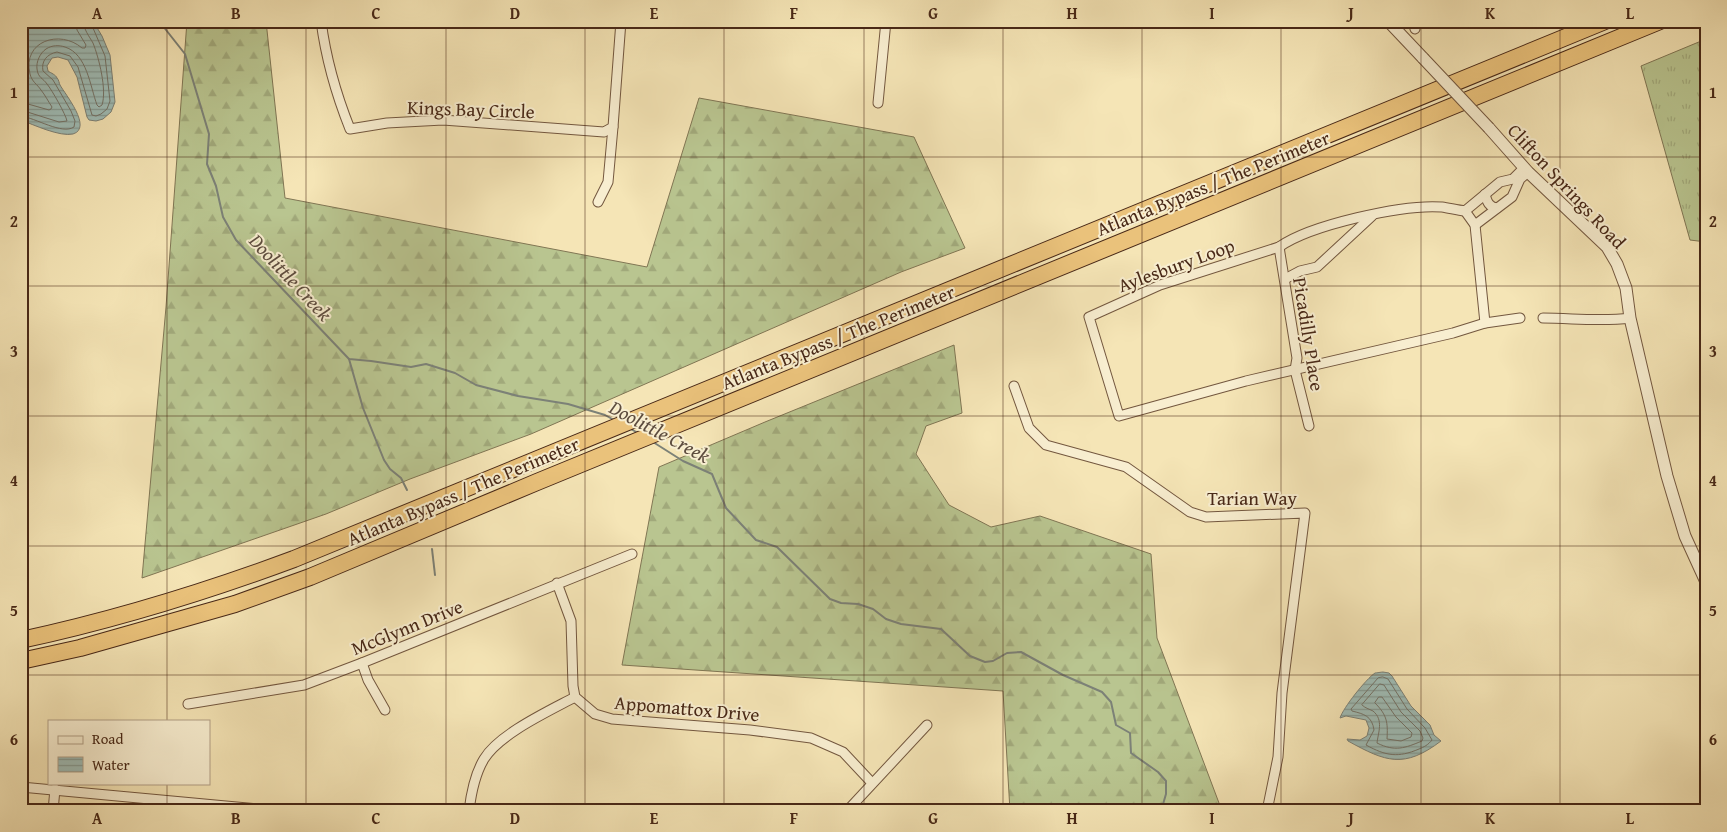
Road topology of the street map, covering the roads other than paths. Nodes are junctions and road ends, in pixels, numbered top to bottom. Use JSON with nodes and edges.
{"nodes":[{"id":1,"x":321,"y":21,"type":"edge"},
{"id":2,"x":621,"y":21,"type":"edge"},
{"id":3,"x":886,"y":21,"type":"edge"},
{"id":4,"x":1388,"y":21,"type":"edge"},
{"id":5,"x":1605,"y":21,"type":"edge"},
{"id":6,"x":1660,"y":21,"type":"edge"},
{"id":7,"x":878,"y":102,"type":"dead end"},
{"id":8,"x":614,"y":127,"type":"junction"},
{"id":9,"x":1526,"y":170,"type":"junction"},
{"id":10,"x":1485,"y":194,"type":"junction"},
{"id":11,"x":598,"y":202,"type":"dead end"},
{"id":12,"x":1498,"y":208,"type":"junction"},
{"id":13,"x":1465,"y":211,"type":"junction"},
{"id":14,"x":1373,"y":215,"type":"junction"},
{"id":15,"x":1475,"y":225,"type":"junction"},
{"id":16,"x":1279,"y":247,"type":"junction"},
{"id":17,"x":1285,"y":279,"type":"junction"},
{"id":18,"x":1520,"y":318,"type":"dead end"},
{"id":19,"x":1543,"y":318,"type":"dead end"},
{"id":20,"x":1630,"y":318,"type":"junction"},
{"id":21,"x":1485,"y":323,"type":"junction"},
{"id":22,"x":1295,"y":370,"type":"junction"},
{"id":23,"x":1014,"y":386,"type":"dead end"},
{"id":24,"x":1309,"y":426,"type":"dead end"},
{"id":25,"x":632,"y":554,"type":"dead end"},
{"id":26,"x":1706,"y":582,"type":"edge"},
{"id":27,"x":557,"y":583,"type":"junction"},
{"id":28,"x":21,"y":640,"type":"edge"},
{"id":29,"x":21,"y":661,"type":"edge"},
{"id":30,"x":362,"y":663,"type":"junction"},
{"id":31,"x":575,"y":697,"type":"junction"},
{"id":32,"x":188,"y":704,"type":"dead end"},
{"id":33,"x":385,"y":710,"type":"dead end"},
{"id":34,"x":927,"y":724,"type":"dead end"},
{"id":35,"x":872,"y":783,"type":"junction"},
{"id":36,"x":21,"y":787,"type":"edge"},
{"id":37,"x":55,"y":789,"type":"junction"},
{"id":38,"x":169,"y":800,"type":"junction"},
{"id":39,"x":53,"y":811,"type":"edge"},
{"id":40,"x":168,"y":811,"type":"edge"},
{"id":41,"x":279,"y":811,"type":"edge"},
{"id":42,"x":469,"y":811,"type":"edge"},
{"id":43,"x":847,"y":811,"type":"edge"},
{"id":44,"x":1267,"y":811,"type":"edge"}],
"edges":[{"from":1,"to":8,"type":"street","name":"Kings Bay Circle"},
{"from":2,"to":8,"type":"street"},
{"from":3,"to":7,"type":"street"},
{"from":4,"to":9,"type":"street","name":"Clifton Springs Road","bridge":true},
{"from":5,"to":28,"type":"highway","name":"Atlanta Bypass / The Perimeter"},
{"from":6,"to":29,"type":"highway","name":"Atlanta Bypass / The Perimeter"},
{"from":8,"to":11,"type":"street"},
{"from":9,"to":10,"type":"street"},
{"from":9,"to":12,"type":"street"},
{"from":9,"to":20,"type":"street","name":"Clifton Springs Road"},
{"from":10,"to":12,"type":"street"},
{"from":10,"to":13,"type":"street"},
{"from":12,"to":15,"type":"street"},
{"from":13,"to":14,"type":"street","name":"Aylesbury Loop"},
{"from":13,"to":15,"type":"street"},
{"from":14,"to":16,"type":"street","name":"Aylesbury Loop"},
{"from":14,"to":17,"type":"street"},
{"from":15,"to":21,"type":"street"},
{"from":16,"to":17,"type":"street","name":"Picadilly Place"},
{"from":16,"to":22,"type":"street","name":"Aylesbury Loop"},
{"from":17,"to":22,"type":"street","name":"Picadilly Place"},
{"from":18,"to":21,"type":"street","name":"Aylesbury Loop"},
{"from":19,"to":20,"type":"street"},
{"from":20,"to":26,"type":"street","name":"Clifton Springs Road"},
{"from":21,"to":22,"type":"street","name":"Aylesbury Loop"},
{"from":22,"to":24,"type":"street","name":"Picadilly Place"},
{"from":23,"to":44,"type":"street","name":"Tarian Way"},
{"from":25,"to":27,"type":"street","name":"McGlynn Drive"},
{"from":27,"to":30,"type":"street","name":"McGlynn Drive"},
{"from":27,"to":31,"type":"street"},
{"from":30,"to":32,"type":"street","name":"McGlynn Drive"},
{"from":30,"to":33,"type":"street"},
{"from":31,"to":35,"type":"street","name":"Appomattox Drive"},
{"from":31,"to":42,"type":"street"},
{"from":34,"to":35,"type":"street"},
{"from":35,"to":43,"type":"street"},
{"from":36,"to":37,"type":"street"},
{"from":37,"to":38,"type":"street"},
{"from":37,"to":39,"type":"street"},
{"from":38,"to":40,"type":"street"},
{"from":38,"to":41,"type":"street"}]}
